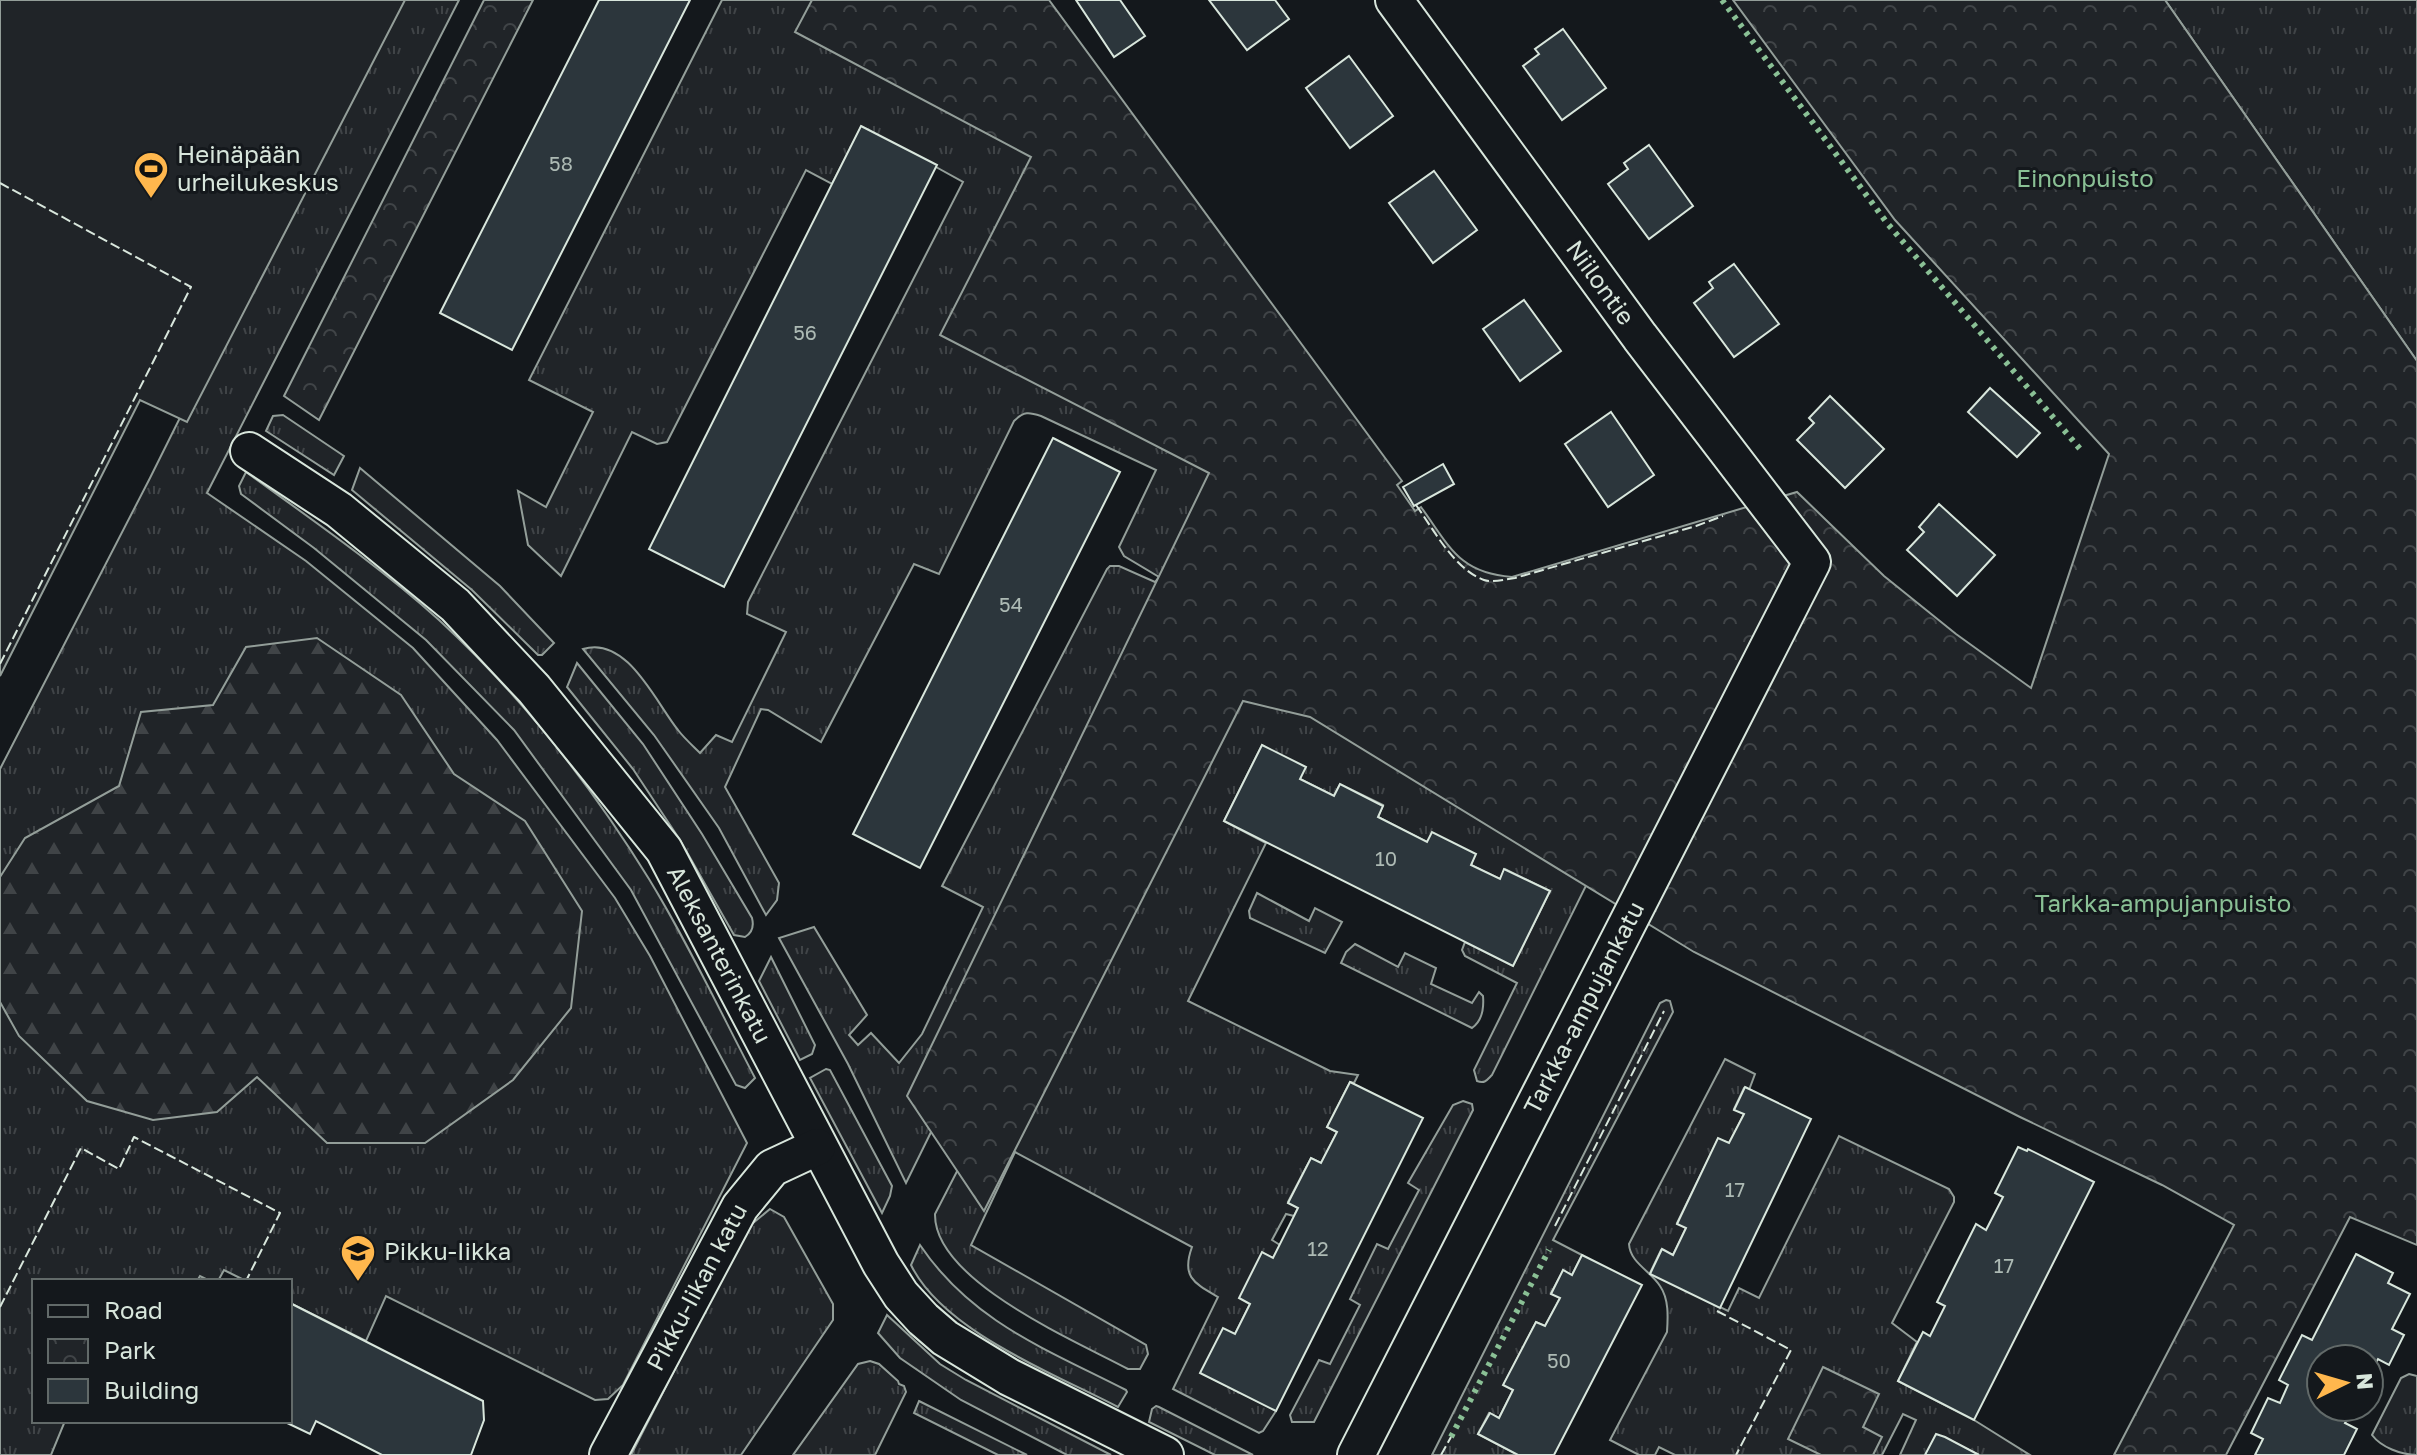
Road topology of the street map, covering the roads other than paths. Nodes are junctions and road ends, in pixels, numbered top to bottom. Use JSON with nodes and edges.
{"nodes":[{"id":1,"x":1394,"y":0,"type":"edge"},
{"id":2,"x":249,"y":451,"type":"dead end"},
{"id":3,"x":1812,"y":562,"type":"joint"},
{"id":4,"x":817,"y":1147,"type":"junction"},
{"id":5,"x":608,"y":1455,"type":"edge"},
{"id":6,"x":1165,"y":1455,"type":"edge"},
{"id":7,"x":1356,"y":1455,"type":"edge"}],
"edges":[{"from":1,"to":3,"type":"street","name":"Niilontie"},
{"from":2,"to":4,"type":"street","name":"Aleksanterinkatu"},
{"from":3,"to":7,"type":"street","name":"Tarkka-ampujankatu"},
{"from":4,"to":5,"type":"street","name":"Pikku-Iikan katu"},
{"from":4,"to":6,"type":"street","name":"Aleksanterinkatu"}]}
